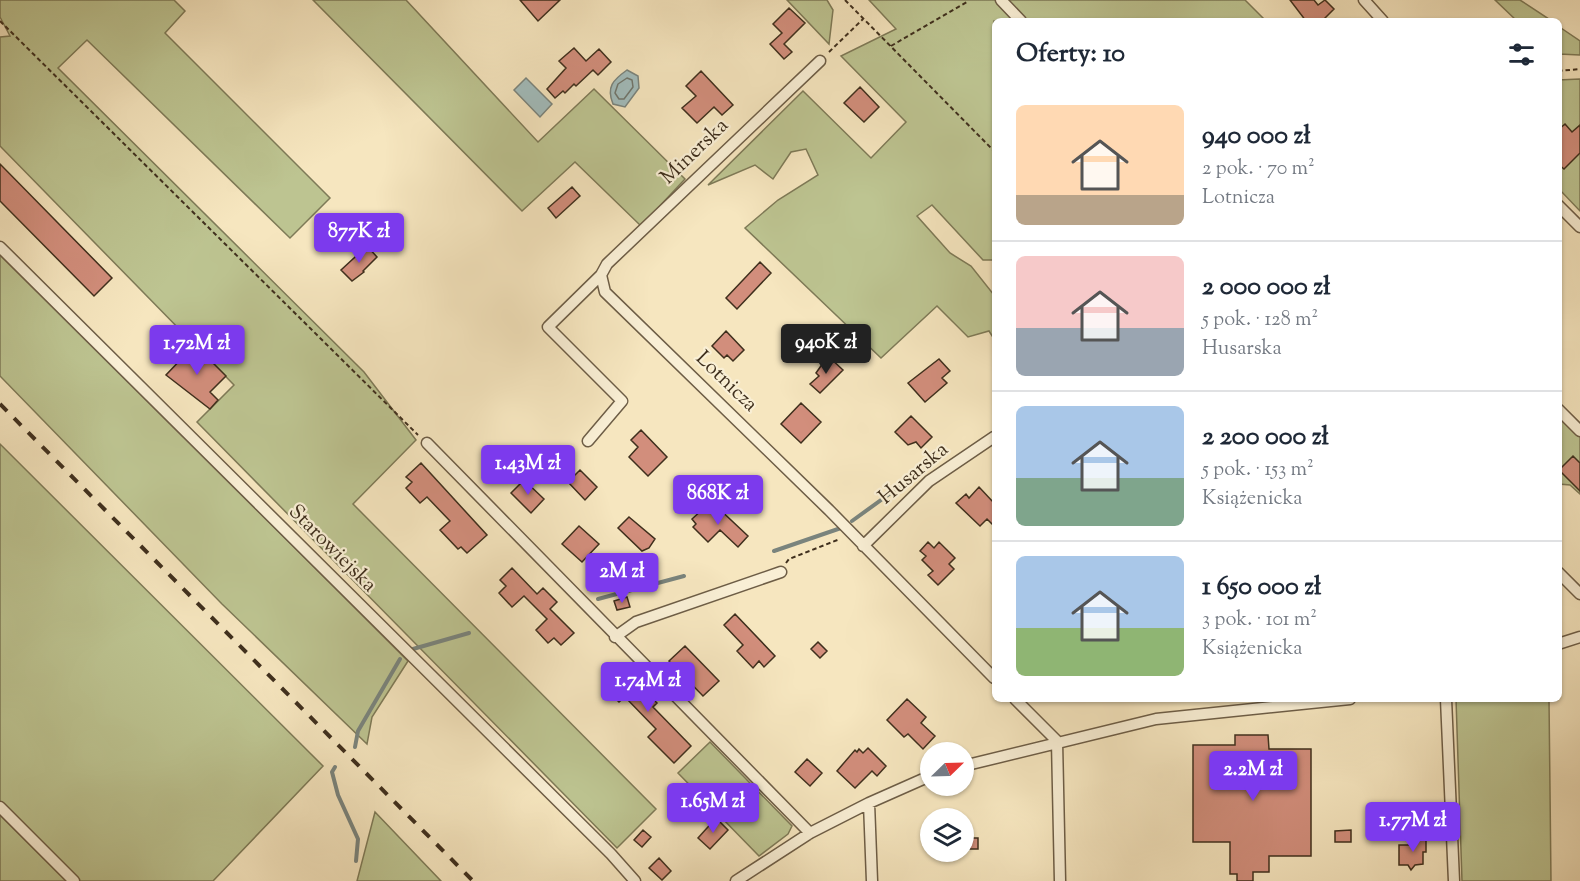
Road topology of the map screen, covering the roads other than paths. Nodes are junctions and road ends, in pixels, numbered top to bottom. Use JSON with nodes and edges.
{"nodes":[{"id":1,"x":1001,"y":0,"type":"edge"},
{"id":2,"x":1364,"y":0,"type":"edge"},
{"id":3,"x":1019,"y":18,"type":"edge"},
{"id":4,"x":1380,"y":18,"type":"edge"},
{"id":5,"x":820,"y":61,"type":"road end"},
{"id":6,"x":1562,"y":209,"type":"edge"},
{"id":7,"x":1580,"y":227,"type":"edge"},
{"id":8,"x":0,"y":247,"type":"edge"},
{"id":9,"x":601,"y":275,"type":"junction"},
{"id":10,"x":1562,"y":413,"type":"edge"},
{"id":11,"x":1580,"y":431,"type":"edge"},
{"id":12,"x":992,"y":438,"type":"edge"},
{"id":13,"x":588,"y":441,"type":"dead end"},
{"id":14,"x":427,"y":443,"type":"road end"},
{"id":15,"x":863,"y":546,"type":"junction"},
{"id":16,"x":781,"y":572,"type":"road end"},
{"id":17,"x":1562,"y":576,"type":"edge"},
{"id":18,"x":1580,"y":594,"type":"edge"},
{"id":19,"x":615,"y":637,"type":"junction"},
{"id":20,"x":1580,"y":637,"type":"edge"},
{"id":21,"x":1562,"y":643,"type":"edge"},
{"id":22,"x":992,"y":676,"type":"edge"},
{"id":23,"x":1018,"y":702,"type":"edge"},
{"id":24,"x":1320,"y":702,"type":"edge"},
{"id":25,"x":1446,"y":702,"type":"edge"},
{"id":26,"x":1057,"y":741,"type":"junction"},
{"id":27,"x":974,"y":763,"type":"edge"},
{"id":28,"x":920,"y":780,"type":"edge"},
{"id":29,"x":869,"y":803,"type":"junction"},
{"id":30,"x":0,"y":807,"type":"edge"},
{"id":31,"x":810,"y":833,"type":"junction"},
{"id":32,"x":74,"y":881,"type":"edge"},
{"id":33,"x":635,"y":881,"type":"edge"},
{"id":34,"x":736,"y":881,"type":"edge"},
{"id":35,"x":872,"y":881,"type":"edge"},
{"id":36,"x":1060,"y":881,"type":"edge"},
{"id":37,"x":1454,"y":881,"type":"edge"}],
"edges":[{"from":1,"to":3,"type":"street"},
{"from":2,"to":4,"type":"street"},
{"from":5,"to":9,"type":"street","name":"Minerska"},
{"from":6,"to":7,"type":"street"},
{"from":8,"to":33,"type":"street","name":"Starowiejska"},
{"from":9,"to":13,"type":"street"},
{"from":9,"to":15,"type":"street","name":"Lotnicza"},
{"from":10,"to":11,"type":"street"},
{"from":12,"to":15,"type":"street","name":"Husarska"},
{"from":14,"to":19,"type":"street"},
{"from":15,"to":22,"type":"street","name":"Lotnicza"},
{"from":16,"to":19,"type":"street"},
{"from":17,"to":18,"type":"street"},
{"from":19,"to":31,"type":"street"},
{"from":20,"to":21,"type":"street"},
{"from":23,"to":26,"type":"street"},
{"from":24,"to":26,"type":"street"},
{"from":25,"to":37,"type":"street"},
{"from":26,"to":27,"type":"street"},
{"from":26,"to":36,"type":"street"},
{"from":28,"to":29,"type":"street"},
{"from":29,"to":31,"type":"street"},
{"from":29,"to":35,"type":"street"},
{"from":30,"to":32,"type":"street"},
{"from":31,"to":34,"type":"street"}]}
